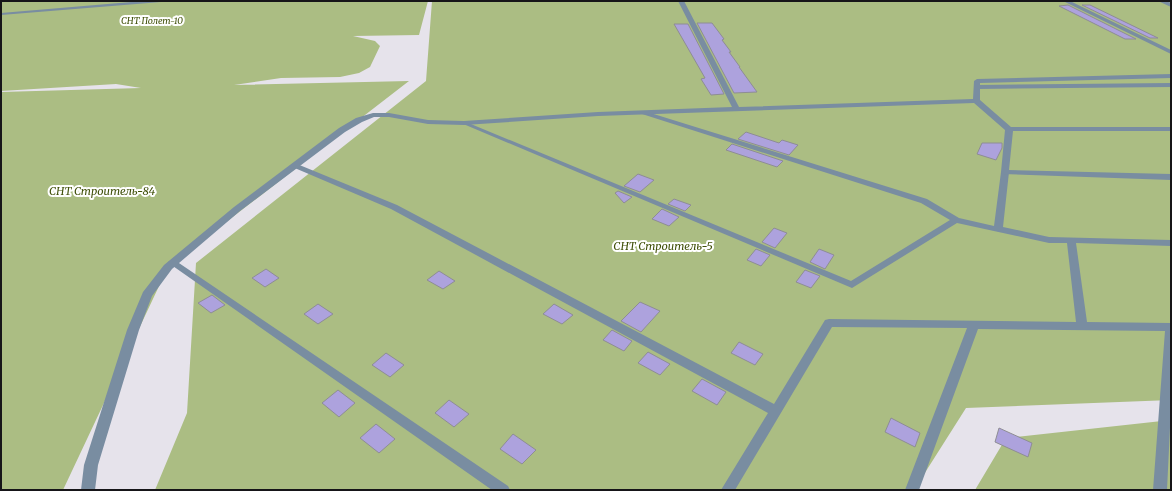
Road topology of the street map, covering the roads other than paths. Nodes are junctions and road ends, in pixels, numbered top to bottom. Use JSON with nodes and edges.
{"nodes":[{"id":1,"x":161,"y":1,"type":"edge"},
{"id":2,"x":681,"y":1,"type":"edge"},
{"id":3,"x":1066,"y":1,"type":"edge"},
{"id":4,"x":1161,"y":1,"type":"edge"},
{"id":5,"x":1171,"y":5,"type":"edge"},
{"id":6,"x":1,"y":14,"type":"edge"},
{"id":7,"x":1171,"y":52,"type":"edge"},
{"id":8,"x":1171,"y":76,"type":"edge"},
{"id":9,"x":1171,"y":84,"type":"edge"},
{"id":10,"x":976,"y":87,"type":"junction"},
{"id":11,"x":976,"y":101,"type":"junction"},
{"id":12,"x":737,"y":110,"type":"junction"},
{"id":13,"x":644,"y":113,"type":"junction"},
{"id":14,"x":464,"y":123,"type":"junction"},
{"id":15,"x":1009,"y":129,"type":"junction"},
{"id":16,"x":1171,"y":129,"type":"edge"},
{"id":17,"x":294,"y":166,"type":"junction"},
{"id":18,"x":1005,"y":172,"type":"junction"},
{"id":19,"x":1171,"y":177,"type":"edge"},
{"id":20,"x":956,"y":220,"type":"junction"},
{"id":21,"x":998,"y":229,"type":"junction"},
{"id":22,"x":1071,"y":241,"type":"junction"},
{"id":23,"x":1171,"y":243,"type":"edge"},
{"id":24,"x":173,"y":262,"type":"junction"},
{"id":25,"x":974,"y":324,"type":"junction"},
{"id":26,"x":1082,"y":326,"type":"junction"},
{"id":27,"x":1171,"y":327,"type":"edge"},
{"id":28,"x":776,"y":411,"type":"junction"},
{"id":29,"x":88,"y":490,"type":"edge"},
{"id":30,"x":503,"y":490,"type":"edge"},
{"id":31,"x":728,"y":490,"type":"edge"},
{"id":32,"x":912,"y":490,"type":"edge"},
{"id":33,"x":1160,"y":490,"type":"edge"}],
"edges":[{"from":1,"to":6,"type":"lane"},
{"from":2,"to":12,"type":"street"},
{"from":3,"to":7,"type":"street"},
{"from":4,"to":5,"type":"street"},
{"from":8,"to":10,"type":"street"},
{"from":9,"to":10,"type":"lane"},
{"from":10,"to":11,"type":"street"},
{"from":11,"to":12,"type":"street"},
{"from":11,"to":15,"type":"street"},
{"from":12,"to":13,"type":"street"},
{"from":13,"to":14,"type":"street"},
{"from":13,"to":20,"type":"lane"},
{"from":14,"to":17,"type":"street"},
{"from":14,"to":20,"type":"lane"},
{"from":15,"to":16,"type":"street"},
{"from":15,"to":18,"type":"street"},
{"from":17,"to":24,"type":"street"},
{"from":17,"to":28,"type":"lane"},
{"from":18,"to":19,"type":"street"},
{"from":18,"to":21,"type":"lane"},
{"from":20,"to":21,"type":"lane"},
{"from":21,"to":22,"type":"lane"},
{"from":22,"to":23,"type":"lane"},
{"from":22,"to":26,"type":"lane"},
{"from":24,"to":29,"type":"street"},
{"from":24,"to":30,"type":"lane"},
{"from":25,"to":26,"type":"lane"},
{"from":25,"to":28,"type":"lane"},
{"from":25,"to":32,"type":"lane"},
{"from":26,"to":27,"type":"lane"},
{"from":27,"to":33,"type":"lane"},
{"from":28,"to":31,"type":"lane"}]}
